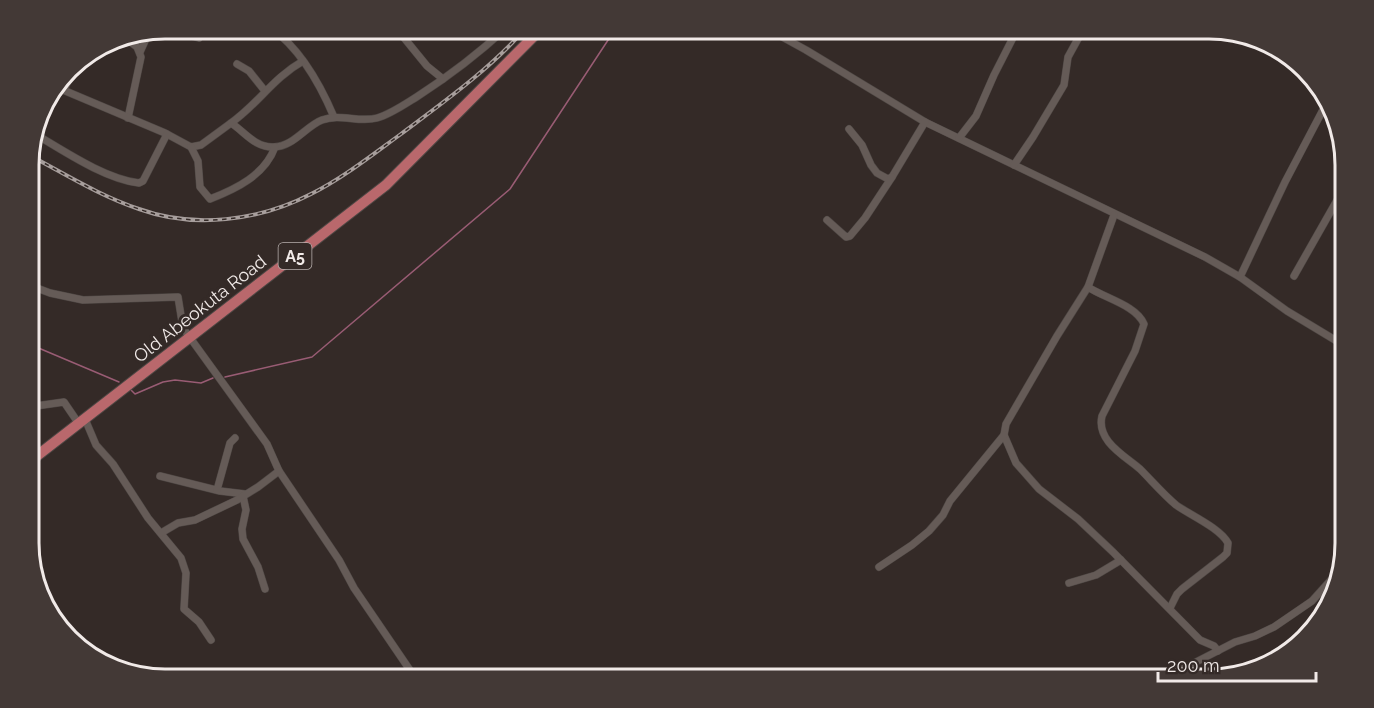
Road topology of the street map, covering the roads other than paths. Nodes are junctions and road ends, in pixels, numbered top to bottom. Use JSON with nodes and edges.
{"nodes":[{"id":1,"x":286,"y":39,"type":"edge"},
{"id":2,"x":405,"y":39,"type":"edge"},
{"id":3,"x":493,"y":39,"type":"edge"},
{"id":4,"x":531,"y":39,"type":"edge"},
{"id":5,"x":786,"y":39,"type":"edge"},
{"id":6,"x":1012,"y":39,"type":"edge"},
{"id":7,"x":1078,"y":39,"type":"edge"},
{"id":8,"x":145,"y":40,"type":"edge"},
{"id":9,"x":132,"y":43,"type":"edge"},
{"id":10,"x":140,"y":52,"type":"junction"},
{"id":11,"x":303,"y":61,"type":"junction"},
{"id":12,"x":237,"y":64,"type":"dead end"},
{"id":13,"x":443,"y":79,"type":"junction"},
{"id":14,"x":64,"y":90,"type":"edge"},
{"id":15,"x":265,"y":91,"type":"junction"},
{"id":16,"x":1322,"y":111,"type":"edge"},
{"id":17,"x":334,"y":117,"type":"junction"},
{"id":18,"x":128,"y":118,"type":"junction"},
{"id":19,"x":925,"y":122,"type":"junction"},
{"id":20,"x":231,"y":123,"type":"junction"},
{"id":21,"x":849,"y":129,"type":"dead end"},
{"id":22,"x":167,"y":134,"type":"junction"},
{"id":23,"x":42,"y":138,"type":"edge"},
{"id":24,"x":959,"y":138,"type":"junction"},
{"id":25,"x":191,"y":147,"type":"junction"},
{"id":26,"x":275,"y":147,"type":"junction"},
{"id":27,"x":1014,"y":165,"type":"junction"},
{"id":28,"x":892,"y":177,"type":"junction"},
{"id":29,"x":1335,"y":204,"type":"edge"},
{"id":30,"x":1114,"y":215,"type":"junction"},
{"id":31,"x":827,"y":220,"type":"dead end"},
{"id":32,"x":1294,"y":276,"type":"dead end"},
{"id":33,"x":1240,"y":277,"type":"junction"},
{"id":34,"x":1088,"y":286,"type":"junction"},
{"id":35,"x":39,"y":289,"type":"edge"},
{"id":36,"x":190,"y":339,"type":"junction"},
{"id":37,"x":1335,"y":340,"type":"edge"},
{"id":38,"x":39,"y":406,"type":"edge"},
{"id":39,"x":82,"y":422,"type":"junction"},
{"id":40,"x":1004,"y":435,"type":"junction"},
{"id":41,"x":235,"y":438,"type":"dead end"},
{"id":42,"x":39,"y":455,"type":"edge"},
{"id":43,"x":279,"y":471,"type":"junction"},
{"id":44,"x":160,"y":476,"type":"dead end"},
{"id":45,"x":217,"y":490,"type":"junction"},
{"id":46,"x":244,"y":495,"type":"junction"},
{"id":47,"x":161,"y":533,"type":"junction"},
{"id":48,"x":1121,"y":560,"type":"junction"},
{"id":49,"x":879,"y":567,"type":"dead end"},
{"id":50,"x":1328,"y":583,"type":"edge"},
{"id":51,"x":1069,"y":584,"type":"dead end"},
{"id":52,"x":265,"y":589,"type":"dead end"},
{"id":53,"x":1170,"y":608,"type":"junction"},
{"id":54,"x":211,"y":640,"type":"dead end"},
{"id":55,"x":1218,"y":651,"type":"junction"},
{"id":56,"x":409,"y":669,"type":"edge"},
{"id":57,"x":1183,"y":669,"type":"edge"}],
"edges":[{"from":1,"to":11,"type":"street"},
{"from":2,"to":13,"type":"street"},
{"from":3,"to":13,"type":"street"},
{"from":4,"to":36,"type":"highway","name":"Old Abeokuta Road","number":"A5"},
{"from":5,"to":19,"type":"street"},
{"from":6,"to":24,"type":"street"},
{"from":7,"to":27,"type":"street"},
{"from":8,"to":10,"type":"street"},
{"from":9,"to":10,"type":"street"},
{"from":10,"to":18,"type":"street"},
{"from":11,"to":15,"type":"street"},
{"from":11,"to":17,"type":"street"},
{"from":12,"to":15,"type":"street"},
{"from":13,"to":17,"type":"street"},
{"from":14,"to":18,"type":"street"},
{"from":15,"to":20,"type":"street"},
{"from":16,"to":33,"type":"street"},
{"from":17,"to":26,"type":"street"},
{"from":18,"to":22,"type":"street"},
{"from":19,"to":24,"type":"street"},
{"from":19,"to":28,"type":"street"},
{"from":20,"to":25,"type":"street"},
{"from":20,"to":26,"type":"street"},
{"from":21,"to":28,"type":"street"},
{"from":22,"to":23,"type":"street"},
{"from":22,"to":25,"type":"street"},
{"from":24,"to":27,"type":"street"},
{"from":25,"to":26,"type":"street"},
{"from":27,"to":30,"type":"street"},
{"from":28,"to":31,"type":"street"},
{"from":29,"to":32,"type":"street"},
{"from":30,"to":33,"type":"street"},
{"from":30,"to":34,"type":"street"},
{"from":33,"to":37,"type":"street"},
{"from":34,"to":40,"type":"street"},
{"from":34,"to":53,"type":"street"},
{"from":35,"to":36,"type":"street"},
{"from":36,"to":39,"type":"highway","name":"Old Abeokuta Road","number":"A5"},
{"from":36,"to":43,"type":"street"},
{"from":38,"to":39,"type":"street"},
{"from":39,"to":42,"type":"highway","name":"Old Abeokuta Road","number":"A5"},
{"from":39,"to":47,"type":"street"},
{"from":40,"to":48,"type":"street"},
{"from":40,"to":49,"type":"street"},
{"from":41,"to":45,"type":"street"},
{"from":43,"to":46,"type":"street"},
{"from":43,"to":56,"type":"street"},
{"from":44,"to":45,"type":"street"},
{"from":45,"to":46,"type":"street"},
{"from":46,"to":47,"type":"street"},
{"from":46,"to":52,"type":"street"},
{"from":47,"to":54,"type":"street"},
{"from":48,"to":51,"type":"street"},
{"from":48,"to":53,"type":"street"},
{"from":50,"to":55,"type":"street"},
{"from":53,"to":55,"type":"street"},
{"from":55,"to":57,"type":"street"}]}
